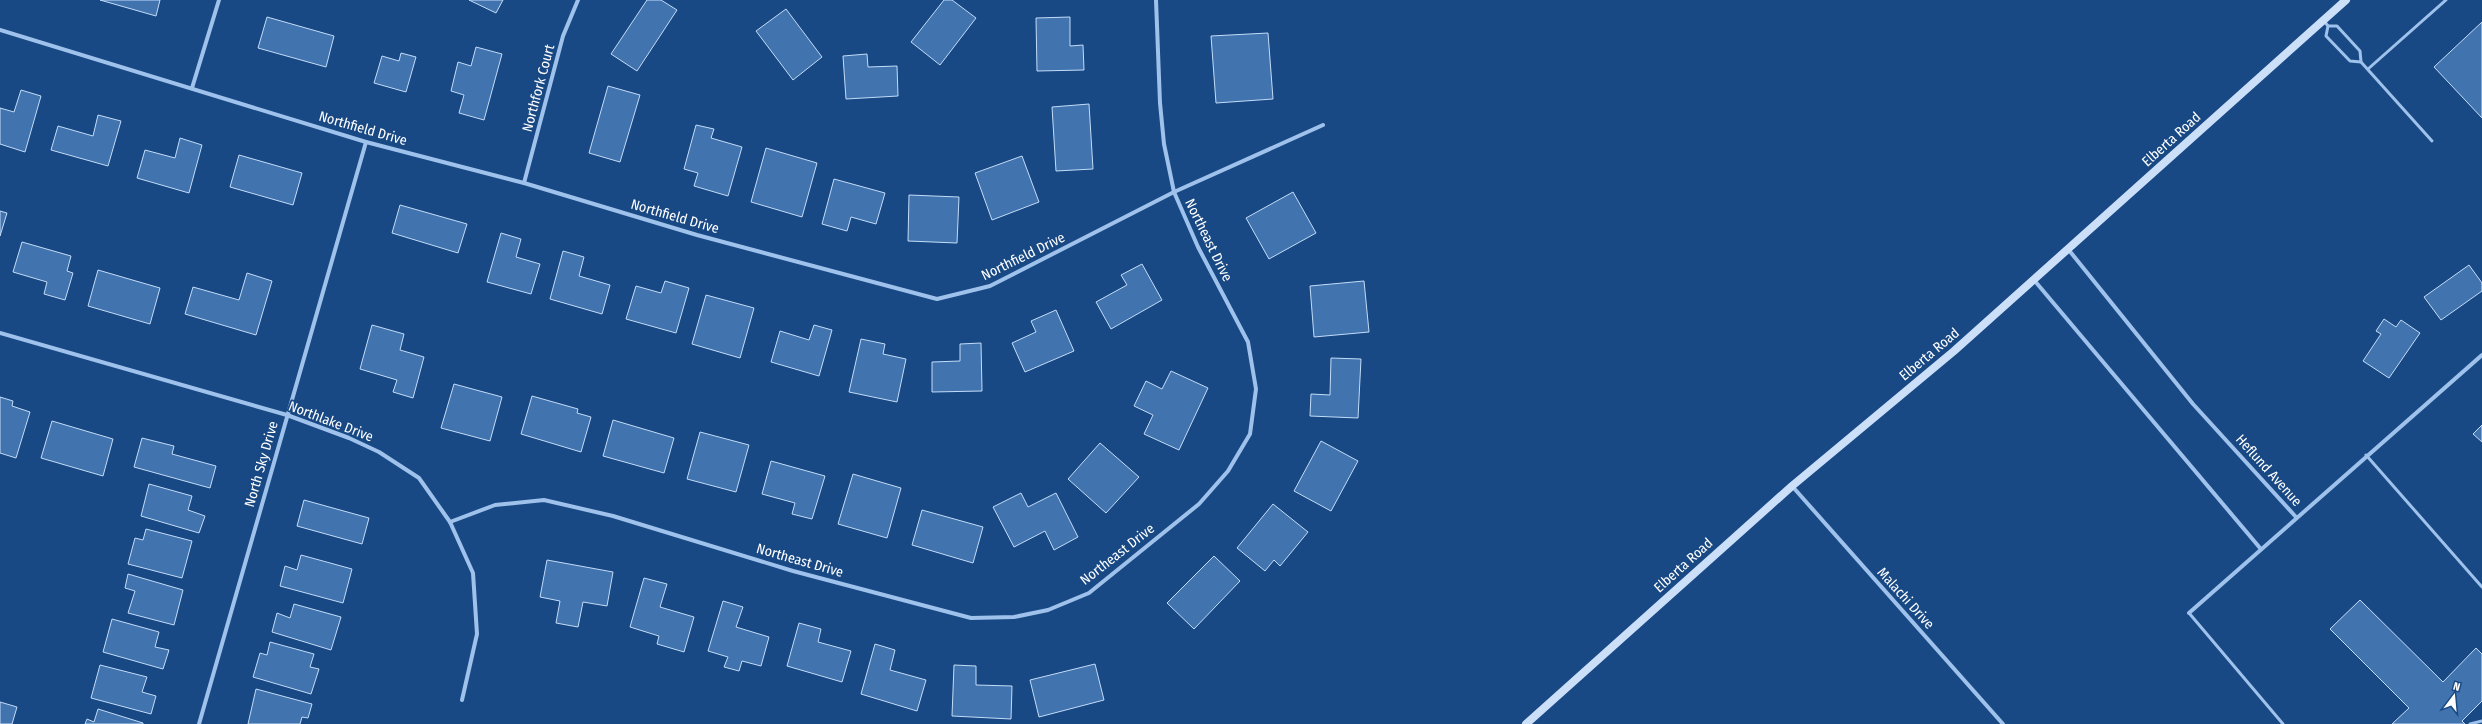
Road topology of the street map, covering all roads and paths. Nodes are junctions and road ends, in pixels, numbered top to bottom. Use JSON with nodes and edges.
{"nodes":[{"id":1,"x":219,"y":0,"type":"edge"},
{"id":2,"x":578,"y":0,"type":"edge"},
{"id":3,"x":1156,"y":0,"type":"edge"},
{"id":4,"x":2346,"y":0,"type":"edge"},
{"id":5,"x":2446,"y":0,"type":"edge"},
{"id":6,"x":2326,"y":23,"type":"junction"},
{"id":7,"x":0,"y":30,"type":"edge"},
{"id":8,"x":2362,"y":62,"type":"junction"},
{"id":9,"x":2368,"y":69,"type":"junction"},
{"id":10,"x":192,"y":88,"type":"junction"},
{"id":11,"x":1323,"y":125,"type":"dead end"},
{"id":12,"x":2432,"y":141,"type":"dead end"},
{"id":13,"x":366,"y":142,"type":"junction"},
{"id":14,"x":524,"y":183,"type":"junction"},
{"id":15,"x":1174,"y":192,"type":"junction"},
{"id":16,"x":2068,"y":249,"type":"junction"},
{"id":17,"x":2034,"y":280,"type":"junction"},
{"id":18,"x":0,"y":334,"type":"edge"},
{"id":19,"x":2482,"y":355,"type":"edge"},
{"id":20,"x":286,"y":415,"type":"junction"},
{"id":21,"x":2366,"y":456,"type":"junction"},
{"id":22,"x":1792,"y":486,"type":"junction"},
{"id":23,"x":2296,"y":517,"type":"junction"},
{"id":24,"x":450,"y":522,"type":"junction"},
{"id":25,"x":2260,"y":548,"type":"junction"},
{"id":26,"x":2482,"y":587,"type":"edge"},
{"id":27,"x":2188,"y":613,"type":"joint"},
{"id":28,"x":462,"y":700,"type":"dead end"},
{"id":29,"x":2482,"y":722,"type":"edge"},
{"id":30,"x":199,"y":724,"type":"edge"},
{"id":31,"x":1526,"y":724,"type":"edge"},
{"id":32,"x":2003,"y":724,"type":"edge"},
{"id":33,"x":2283,"y":724,"type":"edge"},
{"id":34,"x":2470,"y":724,"type":"edge"}],
"edges":[{"from":1,"to":10,"type":"street"},
{"from":2,"to":14,"type":"street","name":"Northfork Court"},
{"from":3,"to":15,"type":"street","name":"Northeast Drive"},
{"from":4,"to":6,"type":"street","name":"Elberta Road"},
{"from":5,"to":9,"type":"lane"},
{"from":6,"to":8,"type":"lane"},
{"from":6,"to":8,"type":"lane"},
{"from":6,"to":16,"type":"street","name":"Elberta Road"},
{"from":7,"to":10,"type":"street","name":"Northfield Drive"},
{"from":8,"to":9,"type":"lane"},
{"from":9,"to":12,"type":"lane"},
{"from":10,"to":13,"type":"street","name":"Northfield Drive"},
{"from":11,"to":15,"type":"street","name":"Northfield Drive"},
{"from":13,"to":14,"type":"street","name":"Northfield Drive"},
{"from":13,"to":20,"type":"street","name":"North Sky Drive"},
{"from":14,"to":15,"type":"street","name":"Northfield Drive"},
{"from":15,"to":24,"type":"street","name":"Northeast Drive"},
{"from":16,"to":17,"type":"street","name":"Elberta Road"},
{"from":16,"to":23,"type":"street","name":"Heflund Avenue"},
{"from":17,"to":22,"type":"street","name":"Elberta Road"},
{"from":17,"to":25,"type":"street"},
{"from":18,"to":20,"type":"street","name":"Northlake Drive"},
{"from":19,"to":21,"type":"street","name":"Heflund Avenue"},
{"from":20,"to":24,"type":"street","name":"Northlake Drive"},
{"from":20,"to":30,"type":"street","name":"North Sky Drive"},
{"from":21,"to":23,"type":"street","name":"Heflund Avenue"},
{"from":21,"to":26,"type":"lane"},
{"from":22,"to":31,"type":"street","name":"Elberta Road"},
{"from":22,"to":32,"type":"street","name":"Malachi Drive"},
{"from":23,"to":25,"type":"street"},
{"from":24,"to":28,"type":"street","name":"Northlake Drive"},
{"from":25,"to":27,"type":"street"},
{"from":27,"to":33,"type":"lane"},
{"from":29,"to":34,"type":"lane"}]}
